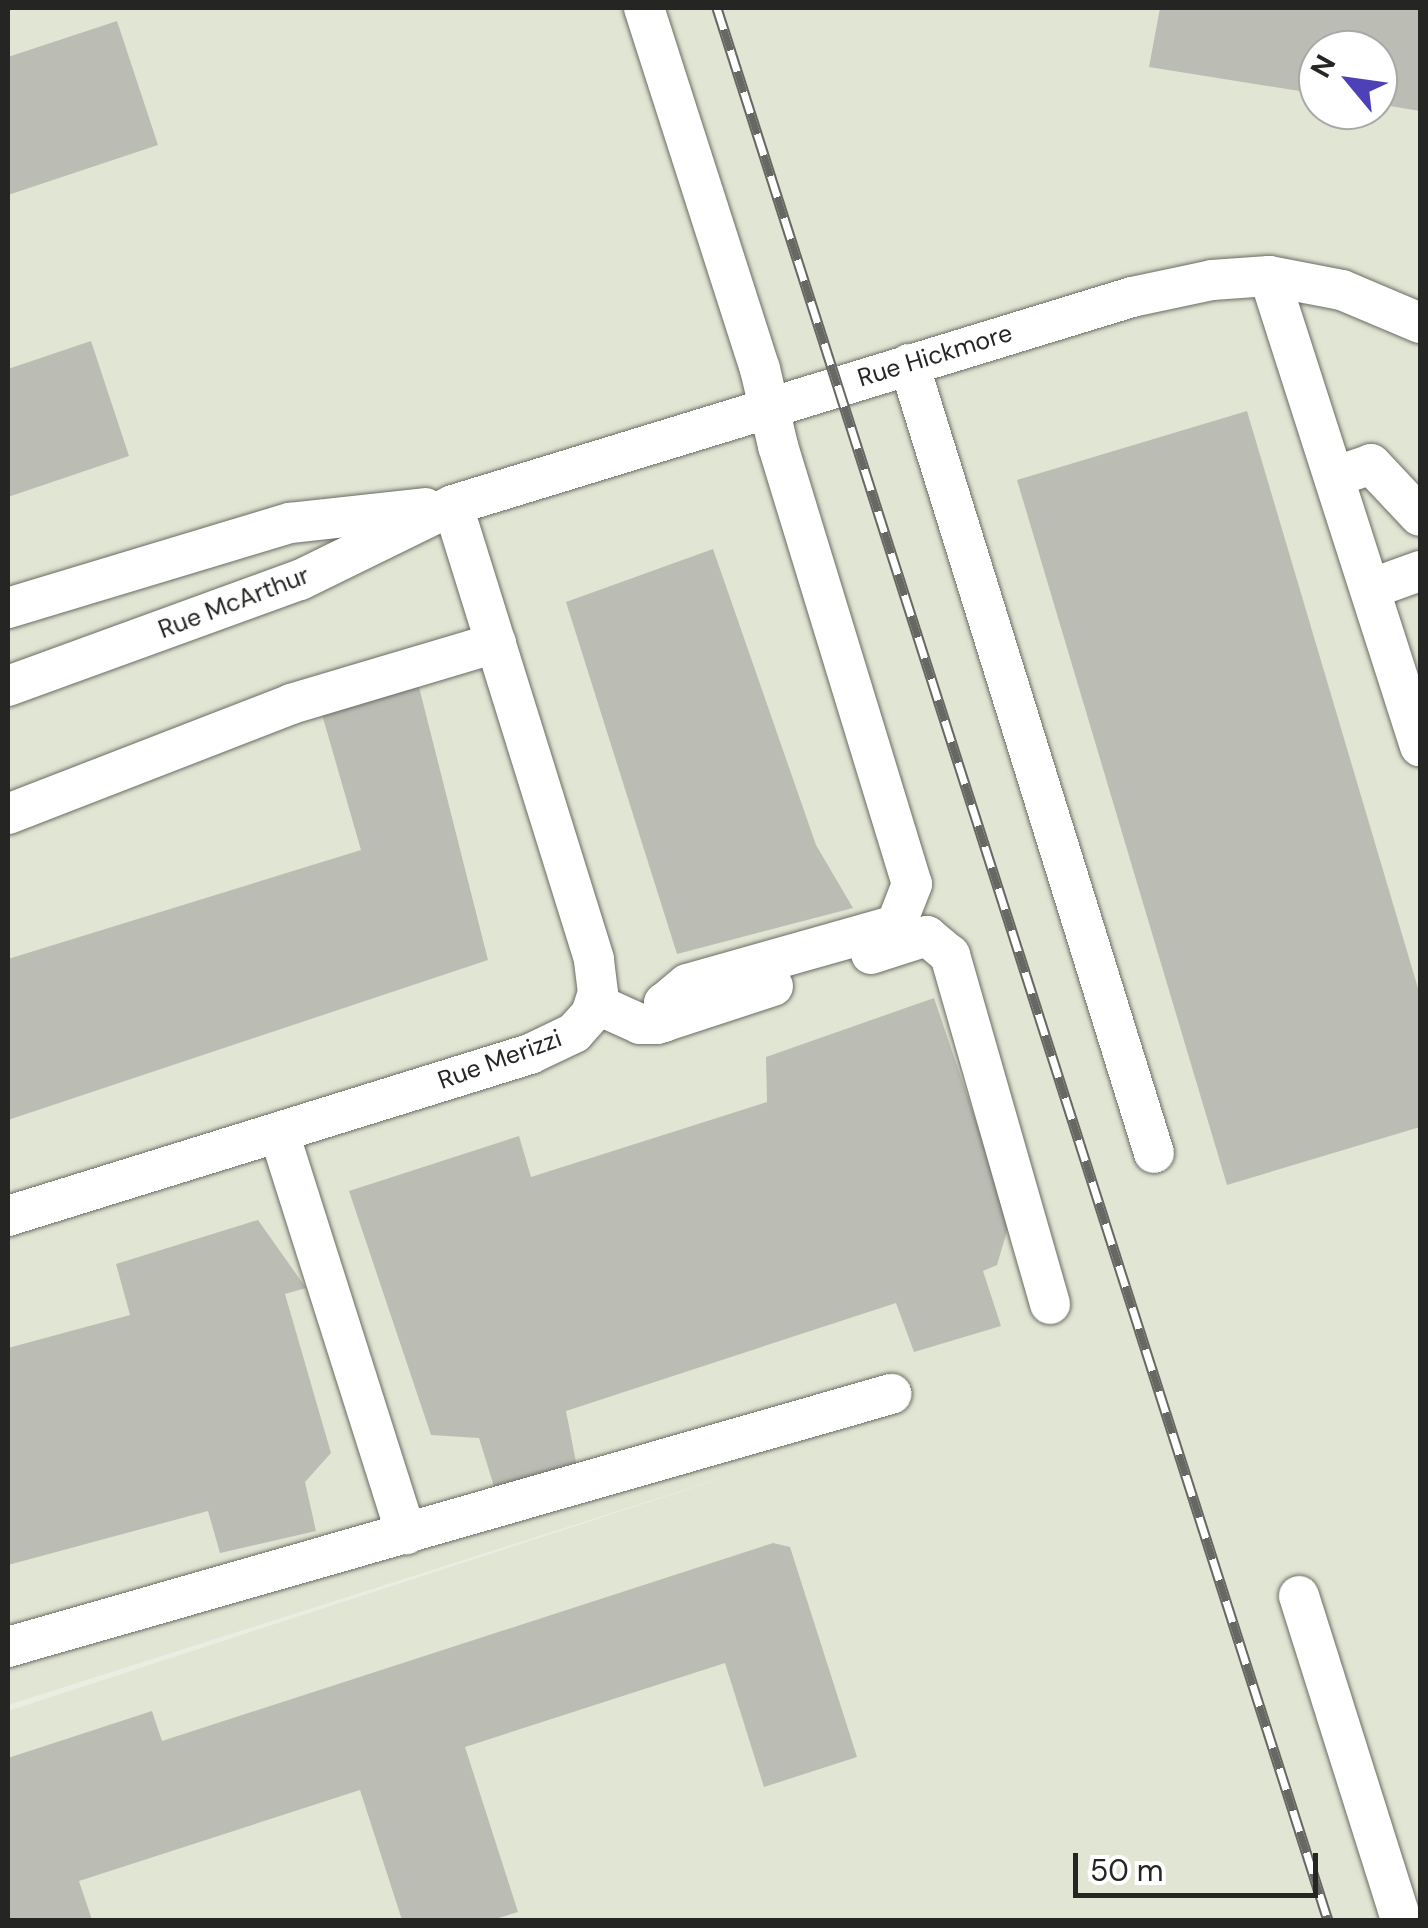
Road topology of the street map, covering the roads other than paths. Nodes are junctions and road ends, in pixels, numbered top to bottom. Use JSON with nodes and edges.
{"nodes":[{"id":1,"x":644,"y":8,"type":"edge"},
{"id":2,"x":1269,"y":276,"type":"junction"},
{"id":3,"x":1420,"y":323,"type":"edge"},
{"id":4,"x":909,"y":364,"type":"junction"},
{"id":5,"x":768,"y":406,"type":"junction"},
{"id":6,"x":1334,"y":477,"type":"junction"},
{"id":7,"x":454,"y":505,"type":"junction"},
{"id":8,"x":1420,"y":516,"type":"edge"},
{"id":9,"x":1420,"y":571,"type":"edge"},
{"id":10,"x":1370,"y":589,"type":"junction"},
{"id":11,"x":8,"y":608,"type":"edge"},
{"id":12,"x":496,"y":643,"type":"junction"},
{"id":13,"x":1411,"y":682,"type":"edge"},
{"id":14,"x":8,"y":686,"type":"edge"},
{"id":15,"x":1420,"y":746,"type":"edge"},
{"id":16,"x":8,"y":814,"type":"edge"},
{"id":17,"x":596,"y":1004,"type":"junction"},
{"id":18,"x":664,"y":1022,"type":"junction"},
{"id":19,"x":280,"y":1133,"type":"junction"},
{"id":20,"x":1154,"y":1153,"type":"dead end"},
{"id":21,"x":8,"y":1216,"type":"edge"},
{"id":22,"x":1050,"y":1304,"type":"dead end"},
{"id":23,"x":891,"y":1394,"type":"dead end"},
{"id":24,"x":406,"y":1534,"type":"junction"},
{"id":25,"x":1300,"y":1596,"type":"dead end"},
{"id":26,"x":8,"y":1647,"type":"edge"},
{"id":27,"x":1400,"y":1920,"type":"edge"}],
"edges":[{"from":1,"to":5,"type":"street"},
{"from":2,"to":3,"type":"street","name":"Rue Hickmore"},
{"from":2,"to":4,"type":"street","name":"Rue Hickmore"},
{"from":2,"to":6,"type":"street"},
{"from":4,"to":5,"type":"street","name":"Rue Hickmore"},
{"from":4,"to":20,"type":"street"},
{"from":5,"to":7,"type":"street","name":"Rue Hickmore"},
{"from":5,"to":18,"type":"street"},
{"from":6,"to":8,"type":"street"},
{"from":6,"to":10,"type":"street"},
{"from":7,"to":11,"type":"street"},
{"from":7,"to":12,"type":"street"},
{"from":7,"to":14,"type":"street","name":"Rue McArthur"},
{"from":9,"to":10,"type":"street"},
{"from":10,"to":13,"type":"street"},
{"from":12,"to":16,"type":"street"},
{"from":12,"to":17,"type":"street"},
{"from":13,"to":15,"type":"street"},
{"from":17,"to":18,"type":"street"},
{"from":17,"to":19,"type":"street","name":"Rue Merizzi"},
{"from":18,"to":22,"type":"street"},
{"from":19,"to":21,"type":"street","name":"Rue Merizzi"},
{"from":19,"to":24,"type":"street"},
{"from":23,"to":24,"type":"street"},
{"from":24,"to":26,"type":"street"},
{"from":25,"to":27,"type":"street"}]}
